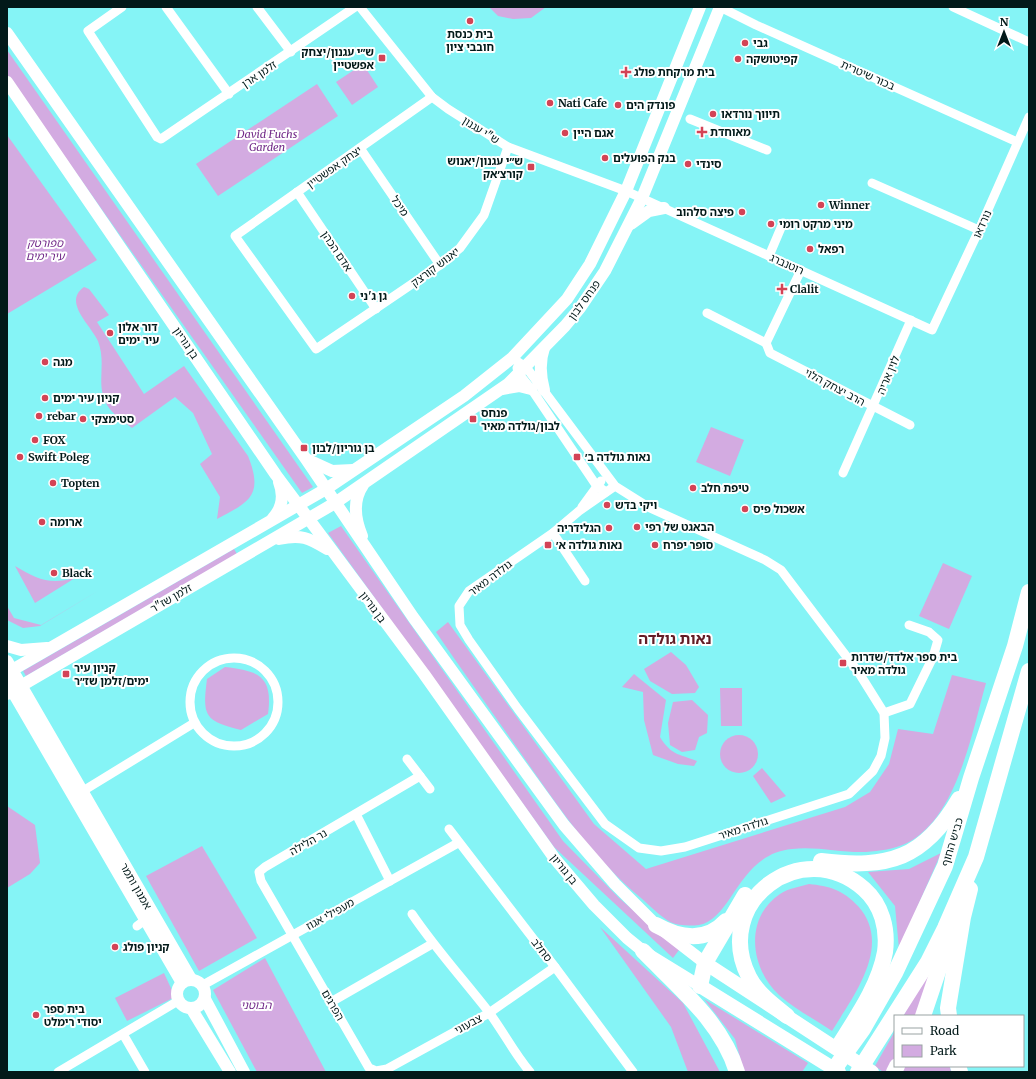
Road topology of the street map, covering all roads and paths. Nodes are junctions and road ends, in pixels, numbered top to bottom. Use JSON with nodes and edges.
{"nodes":[{"id":1,"x":122,"y":7,"type":"edge"},
{"id":2,"x":166,"y":7,"type":"edge"},
{"id":3,"x":258,"y":7,"type":"edge"},
{"id":4,"x":355,"y":7,"type":"edge"},
{"id":5,"x":360,"y":7,"type":"edge"},
{"id":6,"x":700,"y":7,"type":"edge"},
{"id":7,"x":720,"y":7,"type":"edge"},
{"id":8,"x":953,"y":7,"type":"edge"},
{"id":9,"x":7,"y":33,"type":"edge"},
{"id":10,"x":1029,"y":42,"type":"edge"},
{"id":11,"x":291,"y":52,"type":"junction"},
{"id":12,"x":7,"y":82,"type":"edge"},
{"id":13,"x":229,"y":94,"type":"junction"},
{"id":14,"x":432,"y":97,"type":"junction"},
{"id":15,"x":1029,"y":117,"type":"edge"},
{"id":16,"x":690,"y":119,"type":"dead end"},
{"id":17,"x":1017,"y":142,"type":"junction"},
{"id":18,"x":508,"y":147,"type":"junction"},
{"id":19,"x":360,"y":148,"type":"junction"},
{"id":20,"x":767,"y":150,"type":"dead end"},
{"id":21,"x":872,"y":183,"type":"dead end"},
{"id":22,"x":626,"y":191,"type":"junction"},
{"id":23,"x":298,"y":192,"type":"junction"},
{"id":24,"x":642,"y":198,"type":"junction"},
{"id":25,"x":664,"y":208,"type":"junction"},
{"id":26,"x":783,"y":223,"type":"dead end"},
{"id":27,"x":979,"y":230,"type":"junction"},
{"id":28,"x":624,"y":234,"type":"junction"},
{"id":29,"x":769,"y":256,"type":"junction"},
{"id":30,"x":440,"y":265,"type":"junction"},
{"id":31,"x":800,"y":270,"type":"junction"},
{"id":32,"x":376,"y":309,"type":"junction"},
{"id":33,"x":707,"y":313,"type":"dead end"},
{"id":34,"x":911,"y":320,"type":"junction"},
{"id":35,"x":932,"y":330,"type":"joint"},
{"id":36,"x":766,"y":344,"type":"junction"},
{"id":37,"x":545,"y":346,"type":"junction"},
{"id":38,"x":316,"y":349,"type":"joint"},
{"id":39,"x":512,"y":358,"type":"junction"},
{"id":40,"x":522,"y":370,"type":"junction"},
{"id":41,"x":501,"y":389,"type":"junction"},
{"id":42,"x":531,"y":389,"type":"junction"},
{"id":43,"x":544,"y":390,"type":"junction"},
{"id":44,"x":874,"y":407,"type":"junction"},
{"id":45,"x":557,"y":410,"type":"junction"},
{"id":46,"x":549,"y":416,"type":"junction"},
{"id":47,"x":910,"y":425,"type":"dead end"},
{"id":48,"x":306,"y":459,"type":"junction"},
{"id":49,"x":356,"y":469,"type":"junction"},
{"id":50,"x":843,"y":473,"type":"dead end"},
{"id":51,"x":276,"y":475,"type":"junction"},
{"id":52,"x":606,"y":476,"type":"junction"},
{"id":53,"x":363,"y":485,"type":"junction"},
{"id":54,"x":596,"y":485,"type":"junction"},
{"id":55,"x":615,"y":486,"type":"junction"},
{"id":56,"x":326,"y":489,"type":"junction"},
{"id":57,"x":606,"y":492,"type":"junction"},
{"id":58,"x":335,"y":503,"type":"junction"},
{"id":59,"x":298,"y":504,"type":"junction"},
{"id":60,"x":579,"y":511,"type":"junction"},
{"id":61,"x":308,"y":519,"type":"junction"},
{"id":62,"x":270,"y":521,"type":"junction"},
{"id":63,"x":552,"y":533,"type":"junction"},
{"id":64,"x":270,"y":541,"type":"junction"},
{"id":65,"x":366,"y":549,"type":"junction"},
{"id":66,"x":332,"y":552,"type":"junction"},
{"id":67,"x":585,"y":581,"type":"dead end"},
{"id":68,"x":1029,"y":592,"type":"edge"},
{"id":69,"x":909,"y":625,"type":"dead end"},
{"id":70,"x":7,"y":646,"type":"edge"},
{"id":71,"x":52,"y":647,"type":"junction"},
{"id":72,"x":9,"y":668,"type":"edge"},
{"id":73,"x":1029,"y":671,"type":"edge"},
{"id":74,"x":44,"y":672,"type":"junction"},
{"id":75,"x":11,"y":691,"type":"edge"},
{"id":76,"x":29,"y":709,"type":"junction"},
{"id":77,"x":884,"y":713,"type":"junction"},
{"id":78,"x":194,"y":723,"type":"junction"},
{"id":79,"x":406,"y":759,"type":"dead end"},
{"id":80,"x":420,"y":776,"type":"junction"},
{"id":81,"x":971,"y":778,"type":"junction"},
{"id":82,"x":997,"y":787,"type":"junction"},
{"id":83,"x":430,"y":789,"type":"dead end"},
{"id":84,"x":78,"y":794,"type":"junction"},
{"id":85,"x":356,"y":814,"type":"junction"},
{"id":86,"x":449,"y":829,"type":"dead end"},
{"id":87,"x":458,"y":843,"type":"junction"},
{"id":88,"x":976,"y":857,"type":"junction"},
{"id":89,"x":390,"y":881,"type":"junction"},
{"id":90,"x":734,"y":913,"type":"junction"},
{"id":91,"x":412,"y":914,"type":"dead end"},
{"id":92,"x":656,"y":925,"type":"junction"},
{"id":93,"x":292,"y":936,"type":"junction"},
{"id":94,"x":432,"y":944,"type":"junction"},
{"id":95,"x":643,"y":951,"type":"junction"},
{"id":96,"x":705,"y":963,"type":"junction"},
{"id":97,"x":555,"y":966,"type":"junction"},
{"id":98,"x":186,"y":981,"type":"junction"},
{"id":99,"x":203,"y":985,"type":"junction"},
{"id":100,"x":700,"y":986,"type":"junction"},
{"id":101,"x":205,"y":999,"type":"junction"},
{"id":102,"x":178,"y":1001,"type":"junction"},
{"id":103,"x":332,"y":1002,"type":"junction"},
{"id":104,"x":191,"y":1008,"type":"junction"},
{"id":105,"x":489,"y":1013,"type":"junction"},
{"id":106,"x":894,"y":1015,"type":"edge"},
{"id":107,"x":894,"y":1015,"type":"edge"},
{"id":108,"x":922,"y":1015,"type":"edge"},
{"id":109,"x":949,"y":1015,"type":"edge"},
{"id":110,"x":787,"y":1016,"type":"junction"},
{"id":111,"x":123,"y":1034,"type":"junction"},
{"id":112,"x":525,"y":1070,"type":"edge"},
{"id":113,"x":376,"y":1071,"type":"edge"},
{"id":114,"x":58,"y":1072,"type":"edge"},
{"id":115,"x":145,"y":1072,"type":"edge"},
{"id":116,"x":230,"y":1072,"type":"edge"},
{"id":117,"x":244,"y":1072,"type":"edge"},
{"id":118,"x":633,"y":1072,"type":"edge"},
{"id":119,"x":736,"y":1072,"type":"edge"},
{"id":120,"x":824,"y":1072,"type":"edge"},
{"id":121,"x":832,"y":1072,"type":"edge"},
{"id":122,"x":839,"y":1072,"type":"edge"},
{"id":123,"x":858,"y":1072,"type":"edge"},
{"id":124,"x":872,"y":1072,"type":"edge"}],
"edges":[{"from":1,"to":13,"type":"street","name":"זלמן ארן"},
{"from":2,"to":13,"type":"street"},
{"from":3,"to":11,"type":"street"},
{"from":4,"to":11,"type":"street","name":"זלמן ארן"},
{"from":5,"to":14,"type":"street","name":"ש\"י עגנון"},
{"from":6,"to":22,"type":"main road","name":"פנחס לבון"},
{"from":7,"to":17,"type":"street","name":"בכור שיטרית"},
{"from":7,"to":24,"type":"main road","name":"פנחס לבון"},
{"from":8,"to":10,"type":"street"},
{"from":9,"to":48,"type":"main road"},
{"from":11,"to":13,"type":"street","name":"זלמן ארן"},
{"from":12,"to":51,"type":"main road","name":"בן גוריון"},
{"from":14,"to":18,"type":"street","name":"ש\"י עגנון"},
{"from":14,"to":19,"type":"street","name":"יצחק אפשטיין"},
{"from":15,"to":17,"type":"street","name":"נורדאו"},
{"from":16,"to":20,"type":"street"},
{"from":17,"to":27,"type":"street","name":"נורדאו"},
{"from":18,"to":22,"type":"street","name":"ש\"י עגנון"},
{"from":18,"to":30,"type":"street","name":"יאנוש קורצק"},
{"from":19,"to":23,"type":"street","name":"יצחק אפשטיין"},
{"from":19,"to":30,"type":"street","name":"מיכל"},
{"from":21,"to":27,"type":"street"},
{"from":22,"to":24,"type":"street","name":"ש\"י עגנון"},
{"from":22,"to":39,"type":"main road","name":"פנחס לבון"},
{"from":23,"to":32,"type":"street","name":"אדם הכהן"},
{"from":23,"to":38,"type":"street","name":"יצחק אפשטיין"},
{"from":24,"to":25,"type":"street","name":"רוטנברג"},
{"from":24,"to":28,"type":"main road","name":"פנחס לבון"},
{"from":25,"to":28,"type":"main road"},
{"from":25,"to":29,"type":"street","name":"רוטנברג"},
{"from":26,"to":29,"type":"street"},
{"from":27,"to":35,"type":"street","name":"נורדאו"},
{"from":28,"to":37,"type":"main road","name":"פנחס לבון"},
{"from":29,"to":31,"type":"street","name":"רוטנברג"},
{"from":30,"to":32,"type":"street","name":"יאנוש קורצק"},
{"from":31,"to":34,"type":"street","name":"רוטנברג"},
{"from":31,"to":36,"type":"street"},
{"from":32,"to":38,"type":"street","name":"יאנוש קורצק"},
{"from":33,"to":36,"type":"street","name":"הרב יצחק הלוי"},
{"from":34,"to":35,"type":"street","name":"רוטנברג"},
{"from":34,"to":44,"type":"street","name":"לוין אריה"},
{"from":36,"to":44,"type":"street","name":"הרב יצחק הלוי"},
{"from":37,"to":40,"type":"main road","name":"פנחס לבון"},
{"from":37,"to":43,"type":"main road"},
{"from":39,"to":40,"type":"street","name":"גולדה מאיר"},
{"from":39,"to":49,"type":"main road","name":"פנחס לבון"},
{"from":40,"to":41,"type":"main road","name":"פנחס לבון"},
{"from":40,"to":42,"type":"street","name":"גולדה מאיר"},
{"from":40,"to":43,"type":"street","name":"גולדה מאיר"},
{"from":41,"to":42,"type":"main road"},
{"from":41,"to":53,"type":"main road","name":"פנחס לבון"},
{"from":42,"to":46,"type":"street","name":"גולדה מאיר"},
{"from":43,"to":45,"type":"street","name":"גולדה מאיר"},
{"from":44,"to":47,"type":"street","name":"הרב יצחק הלוי"},
{"from":44,"to":50,"type":"street","name":"לוין אריה"},
{"from":45,"to":46,"type":"street"},
{"from":45,"to":52,"type":"street","name":"גולדה מאיר"},
{"from":46,"to":54,"type":"street","name":"גולדה מאיר"},
{"from":48,"to":49,"type":"main road"},
{"from":48,"to":56,"type":"main road"},
{"from":49,"to":56,"type":"main road","name":"פנחס לבון"},
{"from":51,"to":59,"type":"main road","name":"בן גוריון"},
{"from":51,"to":62,"type":"main road"},
{"from":52,"to":54,"type":"street","name":"גולדה מאיר"},
{"from":52,"to":55,"type":"street","name":"גולדה מאיר"},
{"from":53,"to":58,"type":"main road","name":"פנחס לבון"},
{"from":53,"to":65,"type":"main road"},
{"from":54,"to":57,"type":"street","name":"גולדה מאיר"},
{"from":54,"to":60,"type":"street","name":"גולדה מאיר"},
{"from":55,"to":57,"type":"street","name":"גולדה מאיר"},
{"from":55,"to":77,"type":"street","name":"גולדה מאיר"},
{"from":56,"to":58,"type":"main road"},
{"from":56,"to":59,"type":"main road","name":"זלמן שז\"ר"},
{"from":57,"to":60,"type":"street","name":"גולדה מאיר"},
{"from":58,"to":61,"type":"main road","name":"זלמן שז\"ר"},
{"from":58,"to":65,"type":"main road"},
{"from":59,"to":61,"type":"main road","name":"בן גוריון"},
{"from":59,"to":62,"type":"main road","name":"זלמן שז\"ר"},
{"from":60,"to":63,"type":"street","name":"גולדה מאיר"},
{"from":61,"to":64,"type":"main road","name":"זלמן שז\"ר"},
{"from":61,"to":66,"type":"main road","name":"בן גוריון"},
{"from":62,"to":71,"type":"main road","name":"זלמן שז\"ר"},
{"from":63,"to":67,"type":"street"},
{"from":63,"to":77,"type":"street","name":"גולדה מאיר"},
{"from":64,"to":66,"type":"main road"},
{"from":64,"to":74,"type":"main road","name":"זלמן שז\"ר"},
{"from":65,"to":92,"type":"main road"},
{"from":66,"to":95,"type":"main road","name":"בן גוריון"},
{"from":68,"to":81,"type":"highway","name":"כביש החוף"},
{"from":69,"to":77,"type":"street"},
{"from":70,"to":71,"type":"main road"},
{"from":71,"to":72,"type":"main road","name":"זלמן שז\"ר"},
{"from":72,"to":75,"type":"main road","name":"אמנון ותמר"},
{"from":73,"to":82,"type":"highway"},
{"from":74,"to":75,"type":"main road","name":"זלמן שז\"ר"},
{"from":74,"to":76,"type":"main road"},
{"from":75,"to":76,"type":"main road","name":"אמנון ותמר"},
{"from":75,"to":76,"type":"main road"},
{"from":76,"to":84,"type":"main road","name":"אמנון ותמר"},
{"from":78,"to":78,"type":"street"},
{"from":78,"to":84,"type":"street"},
{"from":79,"to":80,"type":"street"},
{"from":80,"to":83,"type":"street"},
{"from":80,"to":85,"type":"street","name":"נר הלילה"},
{"from":81,"to":90,"type":"highway"},
{"from":81,"to":121,"type":"highway","name":"כביש החוף"},
{"from":82,"to":88,"type":"highway"},
{"from":82,"to":109,"type":"highway"},
{"from":84,"to":98,"type":"main road","name":"אמנון ותמר"},
{"from":84,"to":98,"type":"main road","name":"אמנון ותמר"},
{"from":85,"to":89,"type":"street"},
{"from":85,"to":93,"type":"street","name":"נר הלילה"},
{"from":86,"to":87,"type":"street","name":"סחלב"},
{"from":87,"to":89,"type":"street","name":"מעפילי אגוז"},
{"from":87,"to":97,"type":"street","name":"סחלב"},
{"from":88,"to":107,"type":"highway"},
{"from":88,"to":108,"type":"highway"},
{"from":89,"to":93,"type":"street","name":"מעפילי אגוז"},
{"from":90,"to":92,"type":"highway"},
{"from":90,"to":96,"type":"highway"},
{"from":91,"to":94,"type":"street"},
{"from":92,"to":96,"type":"main road"},
{"from":93,"to":99,"type":"street","name":"מעפילי אגוז"},
{"from":93,"to":103,"type":"street","name":"הפרגים"},
{"from":94,"to":103,"type":"street"},
{"from":94,"to":105,"type":"street"},
{"from":95,"to":100,"type":"main road","name":"בן גוריון"},
{"from":95,"to":119,"type":"highway"},
{"from":96,"to":100,"type":"highway"},
{"from":96,"to":110,"type":"main road"},
{"from":97,"to":105,"type":"street","name":"צבעוני"},
{"from":97,"to":118,"type":"street","name":"סחלב"},
{"from":98,"to":99,"type":"main road"},
{"from":98,"to":102,"type":"main road"},
{"from":99,"to":101,"type":"main road"},
{"from":100,"to":122,"type":"main road","name":"בן גוריון"},
{"from":101,"to":104,"type":"main road"},
{"from":101,"to":117,"type":"main road"},
{"from":102,"to":104,"type":"main road"},
{"from":102,"to":111,"type":"street"},
{"from":103,"to":113,"type":"street","name":"הפרגים"},
{"from":104,"to":116,"type":"main road"},
{"from":105,"to":112,"type":"street"},
{"from":105,"to":113,"type":"street","name":"צבעוני"},
{"from":106,"to":123,"type":"highway"},
{"from":110,"to":120,"type":"highway"},
{"from":110,"to":124,"type":"main road"},
{"from":111,"to":114,"type":"street"},
{"from":111,"to":115,"type":"street"}]}
